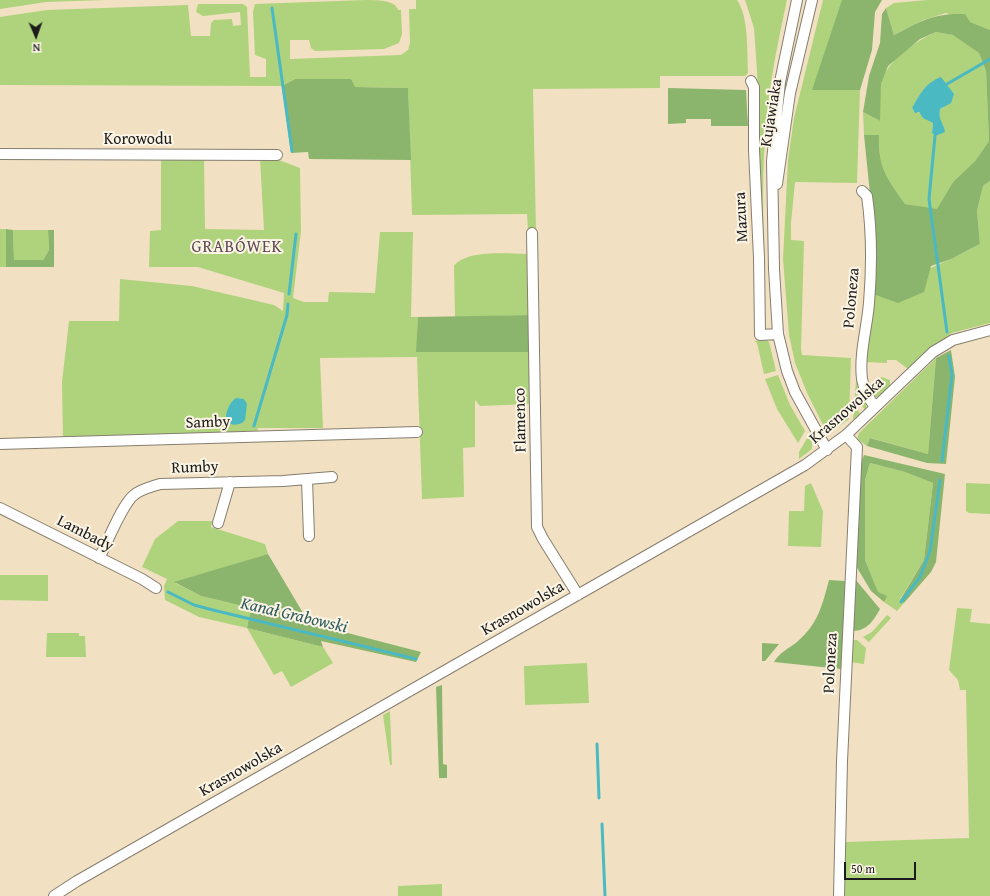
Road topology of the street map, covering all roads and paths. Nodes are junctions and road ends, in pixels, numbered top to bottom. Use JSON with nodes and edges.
{"nodes":[{"id":1,"x":797,"y":0,"type":"edge"},
{"id":2,"x":812,"y":0,"type":"edge"},
{"id":3,"x":752,"y":80,"type":"dead end"},
{"id":4,"x":0,"y":154,"type":"edge"},
{"id":5,"x":277,"y":156,"type":"dead end"},
{"id":6,"x":862,"y":191,"type":"dead end"},
{"id":7,"x":532,"y":233,"type":"dead end"},
{"id":8,"x":773,"y":234,"type":"junction"},
{"id":9,"x":990,"y":330,"type":"edge"},
{"id":10,"x":778,"y":334,"type":"junction"},
{"id":11,"x":875,"y":407,"type":"junction"},
{"id":12,"x":418,"y":432,"type":"dead end"},
{"id":13,"x":846,"y":435,"type":"junction"},
{"id":14,"x":0,"y":444,"type":"edge"},
{"id":15,"x":827,"y":450,"type":"junction"},
{"id":16,"x":332,"y":477,"type":"dead end"},
{"id":17,"x":307,"y":480,"type":"junction"},
{"id":18,"x":230,"y":482,"type":"junction"},
{"id":19,"x":0,"y":508,"type":"edge"},
{"id":20,"x":218,"y":523,"type":"dead end"},
{"id":21,"x":309,"y":536,"type":"dead end"},
{"id":22,"x":99,"y":558,"type":"junction"},
{"id":23,"x":156,"y":588,"type":"dead end"},
{"id":24,"x":578,"y":595,"type":"junction"},
{"id":25,"x":54,"y":896,"type":"edge"},
{"id":26,"x":839,"y":896,"type":"edge"}],
"edges":[{"from":1,"to":8,"type":"street","name":"Kujawiaka"},
{"from":2,"to":8,"type":"street","name":"Kujawiaka"},
{"from":3,"to":10,"type":"street","name":"Mazura"},
{"from":4,"to":5,"type":"street","name":"Korowodu"},
{"from":6,"to":11,"type":"street","name":"Poloneza"},
{"from":7,"to":24,"type":"street","name":"Flamenco"},
{"from":8,"to":10,"type":"street","name":"Kujawiaka"},
{"from":9,"to":11,"type":"street","name":"Krasnowolska"},
{"from":10,"to":15,"type":"street","name":"Kujawiaka"},
{"from":11,"to":13,"type":"street","name":"Krasnowolska"},
{"from":12,"to":14,"type":"street","name":"Samby"},
{"from":13,"to":15,"type":"street","name":"Krasnowolska"},
{"from":13,"to":26,"type":"street","name":"Poloneza"},
{"from":15,"to":24,"type":"street","name":"Krasnowolska"},
{"from":16,"to":17,"type":"street","name":"Rumby"},
{"from":17,"to":18,"type":"street","name":"Rumby"},
{"from":17,"to":21,"type":"street"},
{"from":18,"to":20,"type":"street"},
{"from":18,"to":22,"type":"street","name":"Rumby"},
{"from":19,"to":22,"type":"street","name":"Lambady"},
{"from":22,"to":23,"type":"street","name":"Lambady"},
{"from":24,"to":25,"type":"street","name":"Krasnowolska"}]}
